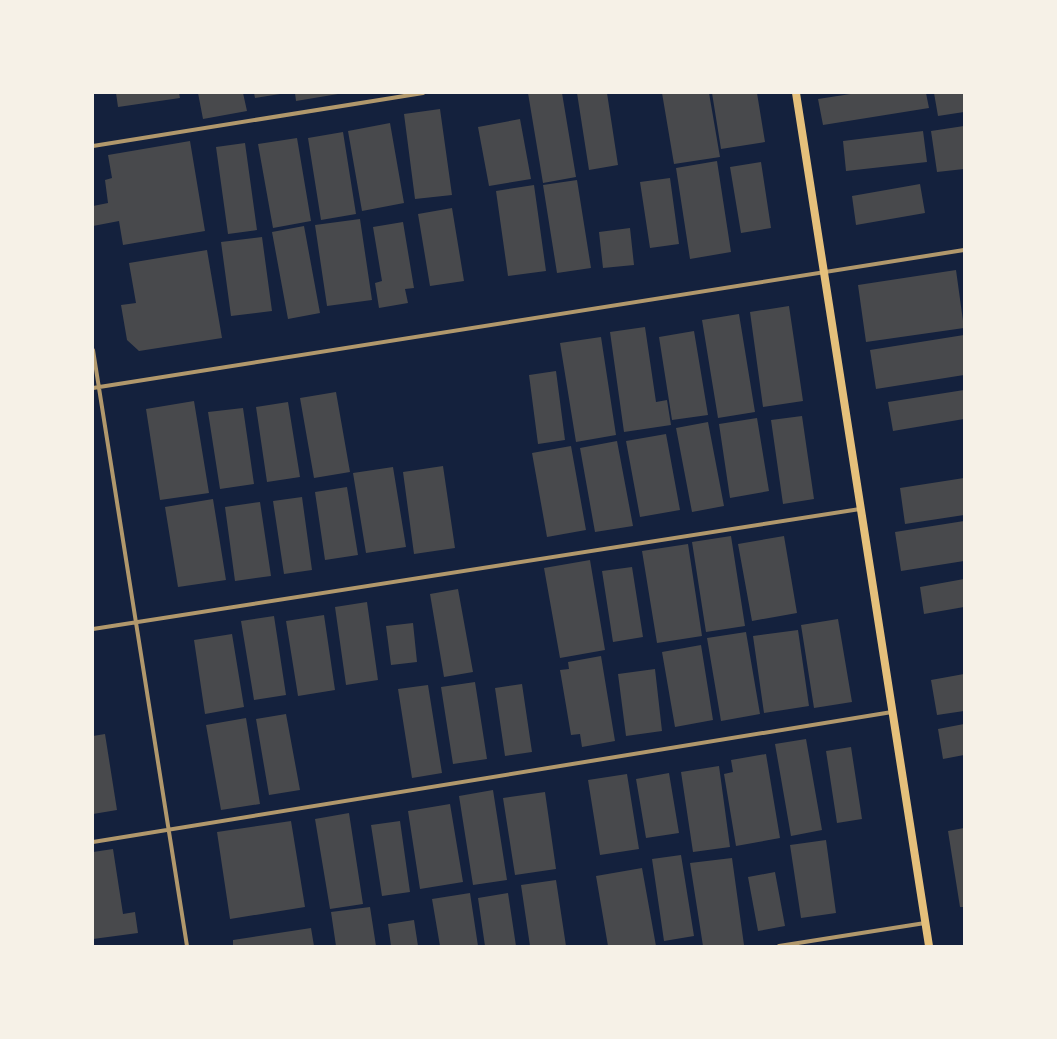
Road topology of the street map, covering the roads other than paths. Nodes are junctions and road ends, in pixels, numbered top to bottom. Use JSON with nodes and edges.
{"nodes":[{"id":1,"x":423,"y":93,"type":"edge"},
{"id":2,"x":796,"y":93,"type":"edge"},
{"id":3,"x":93,"y":146,"type":"edge"},
{"id":4,"x":964,"y":250,"type":"edge"},
{"id":5,"x":823,"y":271,"type":"junction"},
{"id":6,"x":93,"y":350,"type":"edge"},
{"id":7,"x":99,"y":387,"type":"junction"},
{"id":8,"x":93,"y":388,"type":"edge"},
{"id":9,"x":860,"y":509,"type":"junction"},
{"id":10,"x":136,"y":622,"type":"junction"},
{"id":11,"x":93,"y":629,"type":"edge"},
{"id":12,"x":892,"y":712,"type":"junction"},
{"id":13,"x":169,"y":832,"type":"junction"},
{"id":14,"x":93,"y":842,"type":"edge"},
{"id":15,"x":925,"y":923,"type":"junction"},
{"id":16,"x":187,"y":946,"type":"edge"},
{"id":17,"x":779,"y":946,"type":"edge"},
{"id":18,"x":929,"y":946,"type":"edge"}],
"edges":[{"from":1,"to":3,"type":"street"},
{"from":2,"to":5,"type":"main road"},
{"from":4,"to":5,"type":"street"},
{"from":5,"to":7,"type":"street"},
{"from":5,"to":9,"type":"main road"},
{"from":6,"to":7,"type":"street"},
{"from":7,"to":8,"type":"street"},
{"from":7,"to":10,"type":"street"},
{"from":9,"to":10,"type":"street"},
{"from":9,"to":12,"type":"main road"},
{"from":10,"to":11,"type":"street"},
{"from":10,"to":13,"type":"street"},
{"from":12,"to":13,"type":"street"},
{"from":12,"to":15,"type":"main road"},
{"from":13,"to":14,"type":"street"},
{"from":13,"to":16,"type":"street"},
{"from":15,"to":17,"type":"street"},
{"from":15,"to":18,"type":"main road"}]}
